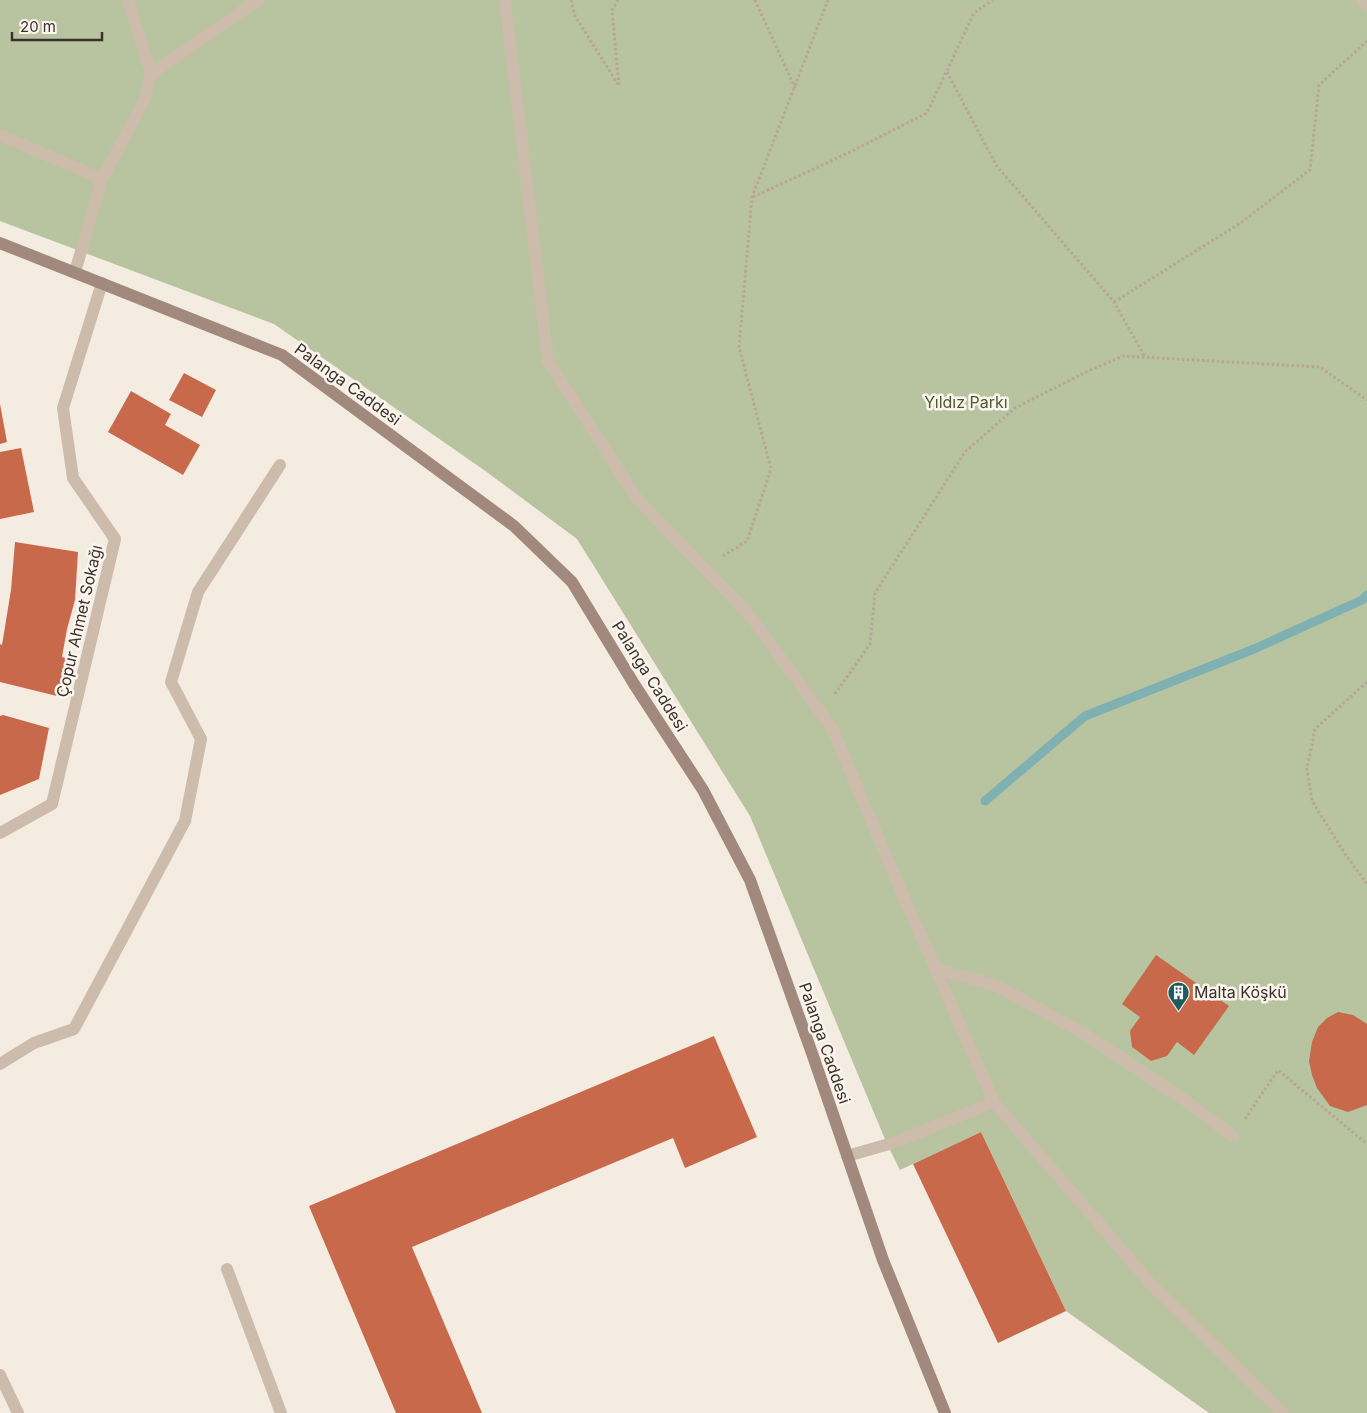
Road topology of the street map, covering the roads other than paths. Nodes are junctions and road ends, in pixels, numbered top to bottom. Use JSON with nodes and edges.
{"nodes":[{"id":1,"x":128,"y":0,"type":"edge"},
{"id":2,"x":258,"y":0,"type":"edge"},
{"id":3,"x":505,"y":0,"type":"edge"},
{"id":4,"x":1362,"y":0,"type":"edge"},
{"id":5,"x":1367,"y":6,"type":"edge"},
{"id":6,"x":151,"y":74,"type":"junction"},
{"id":7,"x":0,"y":135,"type":"edge"},
{"id":8,"x":102,"y":179,"type":"junction"},
{"id":9,"x":0,"y":243,"type":"edge"},
{"id":10,"x":75,"y":272,"type":"junction"},
{"id":11,"x":102,"y":283,"type":"junction"},
{"id":12,"x":280,"y":465,"type":"dead end"},
{"id":13,"x":0,"y":833,"type":"edge"},
{"id":14,"x":935,"y":969,"type":"junction"},
{"id":15,"x":0,"y":1064,"type":"edge"},
{"id":16,"x":994,"y":1102,"type":"junction"},
{"id":17,"x":1233,"y":1136,"type":"road end"},
{"id":18,"x":847,"y":1156,"type":"junction"},
{"id":19,"x":227,"y":1269,"type":"dead end"},
{"id":20,"x":0,"y":1375,"type":"edge"},
{"id":21,"x":18,"y":1413,"type":"edge"},
{"id":22,"x":281,"y":1413,"type":"edge"},
{"id":23,"x":946,"y":1413,"type":"edge"},
{"id":24,"x":1283,"y":1413,"type":"edge"}],
"edges":[{"from":1,"to":6,"type":"street"},
{"from":2,"to":6,"type":"street"},
{"from":3,"to":14,"type":"street"},
{"from":4,"to":5,"type":"street"},
{"from":6,"to":8,"type":"street"},
{"from":7,"to":8,"type":"street"},
{"from":8,"to":10,"type":"street"},
{"from":9,"to":10,"type":"main road","name":"Palanga Caddesi"},
{"from":10,"to":11,"type":"main road","name":"Palanga Caddesi"},
{"from":11,"to":13,"type":"street","name":"Çopur Ahmet Sokağı"},
{"from":11,"to":18,"type":"main road","name":"Palanga Caddesi"},
{"from":12,"to":15,"type":"street"},
{"from":14,"to":16,"type":"street"},
{"from":14,"to":17,"type":"street"},
{"from":16,"to":18,"type":"street"},
{"from":16,"to":24,"type":"street"},
{"from":18,"to":23,"type":"main road","name":"Palanga Caddesi"},
{"from":19,"to":22,"type":"street"},
{"from":20,"to":21,"type":"street"}]}
